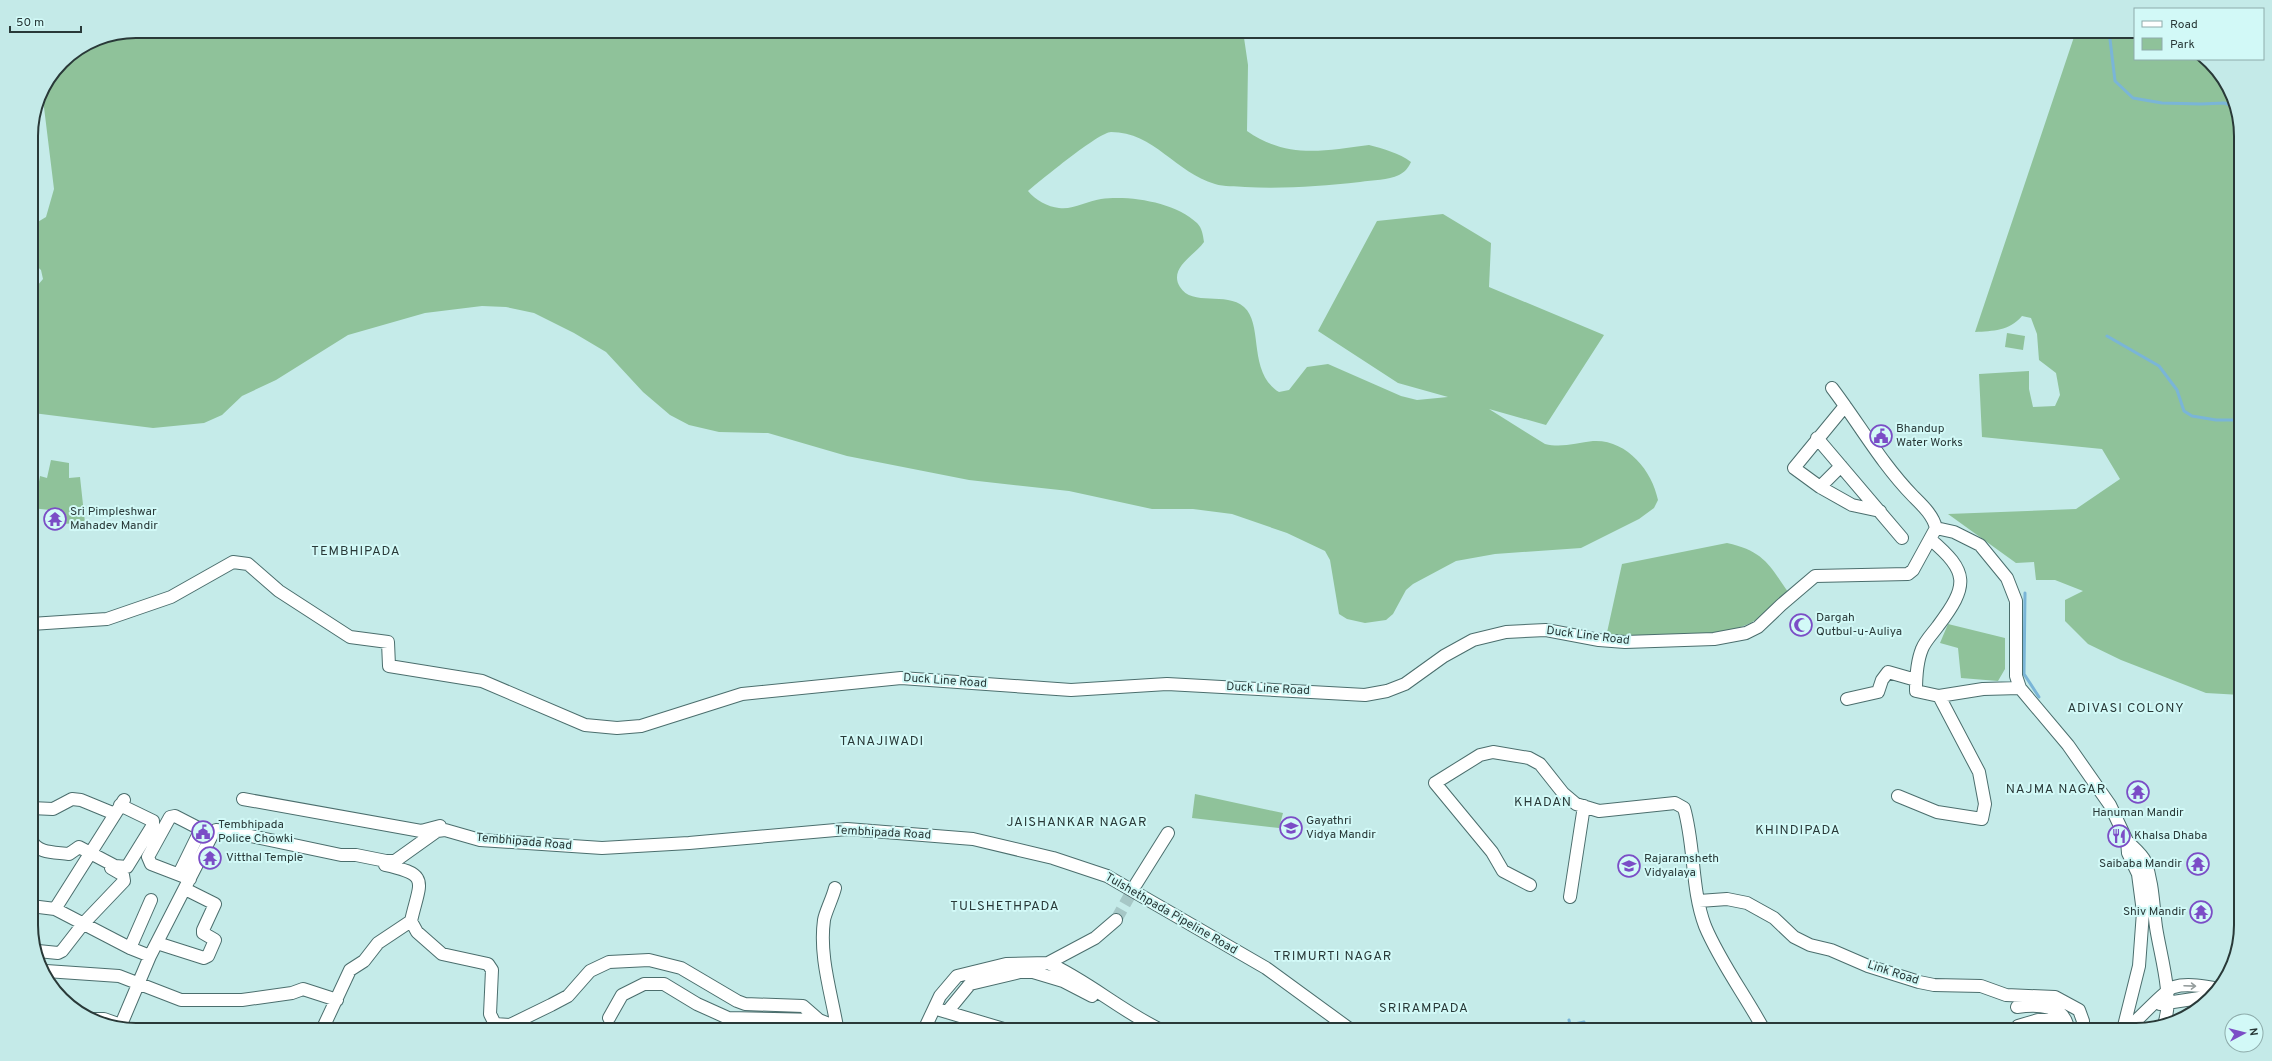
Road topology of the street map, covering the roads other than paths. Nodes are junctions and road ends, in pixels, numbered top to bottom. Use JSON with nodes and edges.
{"nodes":[{"id":1,"x":1832,"y":388,"type":"dead end"},
{"id":2,"x":1845,"y":406,"type":"junction"},
{"id":3,"x":1817,"y":438,"type":"junction"},
{"id":4,"x":1842,"y":466,"type":"junction"},
{"id":5,"x":1820,"y":488,"type":"junction"},
{"id":6,"x":1880,"y":511,"type":"junction"},
{"id":7,"x":1933,"y":533,"type":"junction"},
{"id":8,"x":1902,"y":538,"type":"dead end"},
{"id":9,"x":38,"y":623,"type":"edge"},
{"id":10,"x":1916,"y":680,"type":"junction"},
{"id":11,"x":2020,"y":688,"type":"junction"},
{"id":12,"x":1939,"y":696,"type":"junction"},
{"id":13,"x":1847,"y":699,"type":"dead end"},
{"id":14,"x":1898,"y":796,"type":"dead end"},
{"id":15,"x":242,"y":799,"type":"dead end"},
{"id":16,"x":1584,"y":806,"type":"junction"},
{"id":17,"x":38,"y":808,"type":"edge"},
{"id":18,"x":116,"y":808,"type":"junction"},
{"id":19,"x":201,"y":829,"type":"junction"},
{"id":20,"x":1168,"y":833,"type":"dead end"},
{"id":21,"x":212,"y":834,"type":"junction"},
{"id":22,"x":973,"y":839,"type":"joint"},
{"id":23,"x":2127,"y":840,"type":"junction"},
{"id":24,"x":495,"y":841,"type":"junction"},
{"id":25,"x":38,"y":849,"type":"edge"},
{"id":26,"x":91,"y":854,"type":"junction"},
{"id":27,"x":340,"y":856,"type":"junction"},
{"id":28,"x":1107,"y":876,"type":"junction"},
{"id":29,"x":184,"y":881,"type":"junction"},
{"id":30,"x":1530,"y":885,"type":"dead end"},
{"id":31,"x":835,"y":888,"type":"dead end"},
{"id":32,"x":1570,"y":897,"type":"dead end"},
{"id":33,"x":151,"y":900,"type":"dead end"},
{"id":34,"x":1698,"y":901,"type":"junction"},
{"id":35,"x":38,"y":907,"type":"edge"},
{"id":36,"x":58,"y":910,"type":"junction"},
{"id":37,"x":1116,"y":920,"type":"tunnel mouth"},
{"id":38,"x":411,"y":921,"type":"junction"},
{"id":39,"x":84,"y":925,"type":"junction"},
{"id":40,"x":157,"y":943,"type":"junction"},
{"id":41,"x":130,"y":948,"type":"junction"},
{"id":42,"x":41,"y":951,"type":"edge"},
{"id":43,"x":43,"y":955,"type":"edge"},
{"id":44,"x":150,"y":956,"type":"junction"},
{"id":45,"x":1048,"y":963,"type":"junction"},
{"id":46,"x":50,"y":971,"type":"edge"},
{"id":47,"x":139,"y":984,"type":"junction"},
{"id":48,"x":2166,"y":990,"type":"junction"},
{"id":49,"x":2209,"y":990,"type":"edge"},
{"id":50,"x":2208,"y":991,"type":"edge"},
{"id":51,"x":1092,"y":996,"type":"dead end"},
{"id":52,"x":337,"y":1000,"type":"junction"},
{"id":53,"x":2167,"y":1003,"type":"junction"},
{"id":54,"x":2153,"y":1006,"type":"junction"},
{"id":55,"x":2016,"y":1007,"type":"dead end"},
{"id":56,"x":941,"y":1011,"type":"junction"},
{"id":57,"x":609,"y":1018,"type":"dead end"},
{"id":58,"x":2165,"y":1018,"type":"edge"},
{"id":59,"x":819,"y":1020,"type":"junction"},
{"id":60,"x":122,"y":1022,"type":"edge"},
{"id":61,"x":326,"y":1023,"type":"edge"},
{"id":62,"x":493,"y":1023,"type":"edge"},
{"id":63,"x":514,"y":1023,"type":"edge"},
{"id":64,"x":826,"y":1023,"type":"edge"},
{"id":65,"x":838,"y":1023,"type":"edge"},
{"id":66,"x":930,"y":1023,"type":"edge"},
{"id":67,"x":983,"y":1023,"type":"edge"},
{"id":68,"x":1146,"y":1023,"type":"edge"},
{"id":69,"x":1341,"y":1023,"type":"edge"},
{"id":70,"x":1760,"y":1023,"type":"edge"},
{"id":71,"x":2028,"y":1023,"type":"edge"},
{"id":72,"x":2053,"y":1023,"type":"edge"},
{"id":73,"x":2068,"y":1023,"type":"edge"},
{"id":74,"x":2083,"y":1023,"type":"edge"},
{"id":75,"x":2125,"y":1023,"type":"edge"},
{"id":76,"x":2134,"y":1023,"type":"edge"}],
"edges":[{"from":1,"to":2,"type":"street"},
{"from":2,"to":3,"type":"street"},
{"from":2,"to":7,"type":"street"},
{"from":3,"to":4,"type":"street"},
{"from":3,"to":5,"type":"street"},
{"from":4,"to":5,"type":"street"},
{"from":4,"to":6,"type":"street"},
{"from":5,"to":6,"type":"street"},
{"from":6,"to":8,"type":"street"},
{"from":7,"to":9,"type":"street","name":"Duck Line Road"},
{"from":7,"to":10,"type":"street"},
{"from":7,"to":11,"type":"street"},
{"from":10,"to":12,"type":"street"},
{"from":10,"to":13,"type":"street"},
{"from":11,"to":12,"type":"street"},
{"from":11,"to":23,"type":"street"},
{"from":12,"to":14,"type":"street"},
{"from":15,"to":24,"type":"street"},
{"from":16,"to":30,"type":"street"},
{"from":16,"to":32,"type":"street"},
{"from":16,"to":34,"type":"street"},
{"from":17,"to":18,"type":"street"},
{"from":18,"to":26,"type":"street"},
{"from":18,"to":26,"type":"street"},
{"from":19,"to":21,"type":"street"},
{"from":19,"to":29,"type":"street"},
{"from":19,"to":29,"type":"street"},
{"from":20,"to":28,"type":"street"},
{"from":21,"to":27,"type":"street","name":"Tembhipada Road"},
{"from":21,"to":29,"type":"street"},
{"from":22,"to":24,"type":"street","name":"Tembhipada Road"},
{"from":22,"to":28,"type":"street","name":"Tulshethpada Pipeline Road"},
{"from":23,"to":48,"type":"street"},
{"from":23,"to":75,"type":"street"},
{"from":24,"to":27,"type":"street","name":"Tembhipada Road"},
{"from":25,"to":26,"type":"street"},
{"from":26,"to":36,"type":"street"},
{"from":26,"to":39,"type":"street"},
{"from":27,"to":38,"type":"street"},
{"from":28,"to":69,"type":"street","name":"Tulshethpada Pipeline Road"},
{"from":29,"to":40,"type":"street"},
{"from":29,"to":40,"type":"street"},
{"from":31,"to":65,"type":"street"},
{"from":33,"to":41,"type":"street"},
{"from":34,"to":70,"type":"street"},
{"from":34,"to":74,"type":"street","name":"Link Road"},
{"from":35,"to":36,"type":"street"},
{"from":36,"to":39,"type":"street"},
{"from":37,"to":45,"type":"street"},
{"from":38,"to":52,"type":"street"},
{"from":38,"to":62,"type":"street"},
{"from":39,"to":41,"type":"street"},
{"from":39,"to":42,"type":"street"},
{"from":39,"to":43,"type":"street"},
{"from":40,"to":44,"type":"street"},
{"from":41,"to":44,"type":"street"},
{"from":44,"to":47,"type":"street"},
{"from":45,"to":56,"type":"street"},
{"from":45,"to":68,"type":"street"},
{"from":46,"to":47,"type":"street"},
{"from":47,"to":52,"type":"street"},
{"from":47,"to":60,"type":"street"},
{"from":48,"to":49,"type":"street","one_way":true},
{"from":48,"to":53,"type":"street"},
{"from":48,"to":54,"type":"street"},
{"from":50,"to":53,"type":"street"},
{"from":51,"to":56,"type":"street"},
{"from":52,"to":61,"type":"street"},
{"from":53,"to":54,"type":"street"},
{"from":53,"to":58,"type":"street"},
{"from":54,"to":76,"type":"street"},
{"from":55,"to":73,"type":"street"},
{"from":56,"to":66,"type":"street"},
{"from":56,"to":67,"type":"street"},
{"from":57,"to":59,"type":"street"},
{"from":59,"to":63,"type":"street"},
{"from":59,"to":64,"type":"street"},
{"from":71,"to":72,"type":"street"}]}
